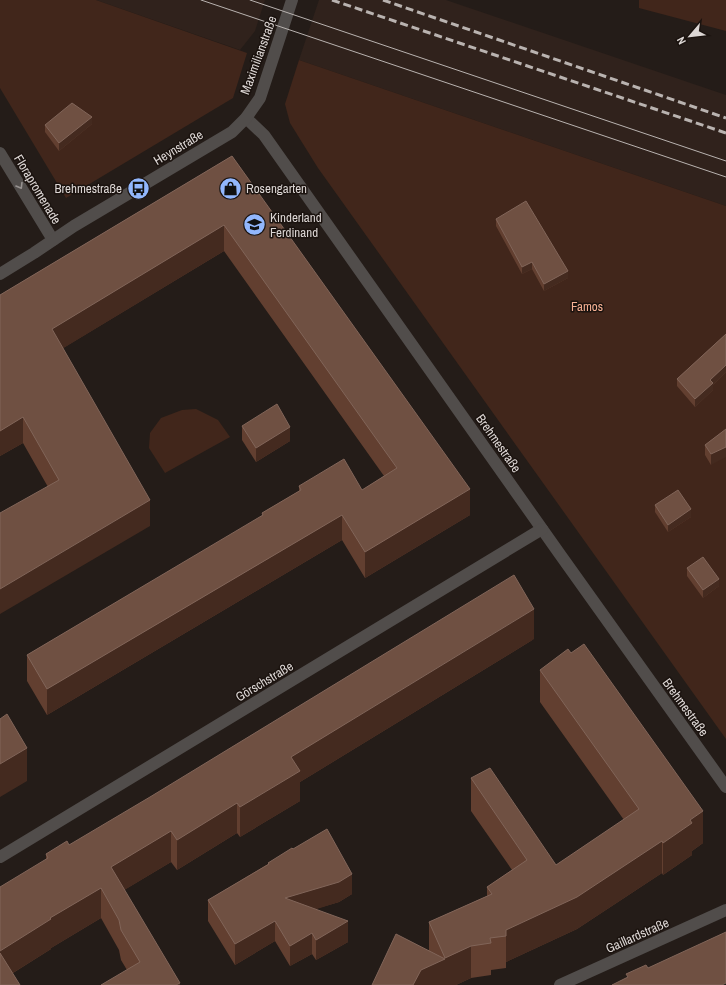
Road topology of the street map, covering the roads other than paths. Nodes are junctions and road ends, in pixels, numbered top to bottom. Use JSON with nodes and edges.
{"nodes":[{"id":1,"x":292,"y":0,"type":"edge"},
{"id":2,"x":246,"y":118,"type":"junction"},
{"id":3,"x":0,"y":153,"type":"edge"},
{"id":4,"x":53,"y":240,"type":"junction"},
{"id":5,"x":0,"y":274,"type":"edge"},
{"id":6,"x":542,"y":529,"type":"junction"},
{"id":7,"x":726,"y":787,"type":"edge"},
{"id":8,"x":0,"y":857,"type":"edge"},
{"id":9,"x":726,"y":910,"type":"edge"},
{"id":10,"x":560,"y":985,"type":"edge"}],
"edges":[{"from":1,"to":2,"type":"street","name":"Maximilianstraße"},
{"from":2,"to":4,"type":"street","name":"Heynstraße"},
{"from":2,"to":6,"type":"street","name":"Brehmestraße"},
{"from":3,"to":4,"type":"street","name":"Florapromenade","one_way":true},
{"from":4,"to":5,"type":"street","name":"Heynstraße"},
{"from":6,"to":7,"type":"street","name":"Brehmestraße"},
{"from":6,"to":8,"type":"street","name":"Görschstraße"},
{"from":9,"to":10,"type":"street","name":"Gaillardstraße"}]}
